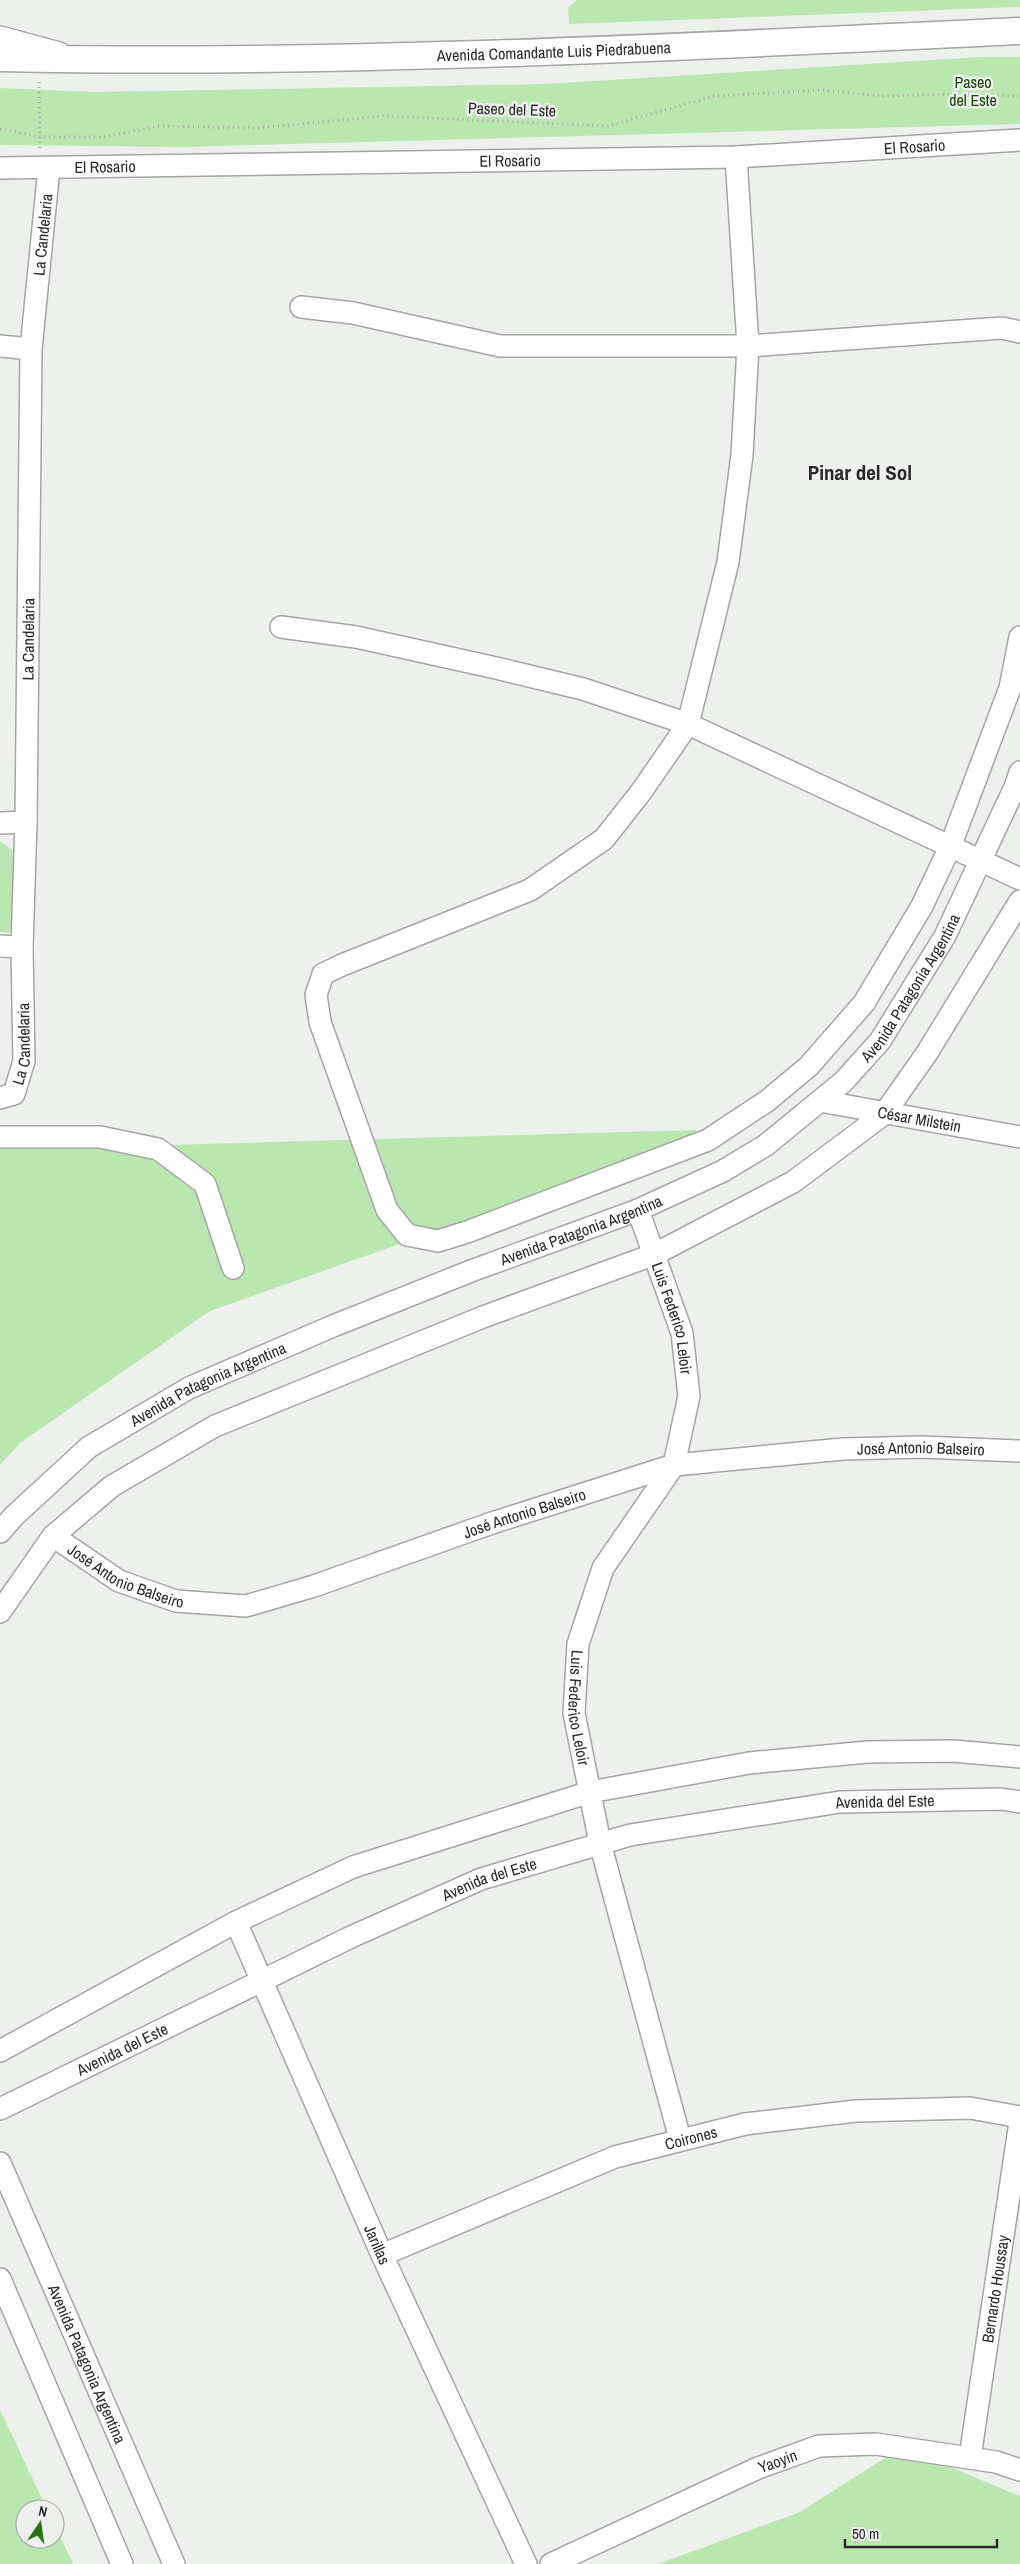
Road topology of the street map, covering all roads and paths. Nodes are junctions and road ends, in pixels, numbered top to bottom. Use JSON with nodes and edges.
{"nodes":[{"id":1,"x":1020,"y":31,"type":"edge"},
{"id":2,"x":0,"y":37,"type":"edge"},
{"id":3,"x":0,"y":58,"type":"edge"},
{"id":4,"x":38,"y":59,"type":"junction"},
{"id":5,"x":86,"y":60,"type":"junction"},
{"id":6,"x":1020,"y":96,"type":"edge"},
{"id":7,"x":0,"y":129,"type":"edge"},
{"id":8,"x":41,"y":137,"type":"junction"},
{"id":9,"x":1020,"y":140,"type":"edge"},
{"id":10,"x":736,"y":157,"type":"junction"},
{"id":11,"x":0,"y":168,"type":"edge"},
{"id":12,"x":44,"y":168,"type":"junction"},
{"id":13,"x":301,"y":307,"type":"dead end"},
{"id":14,"x":1020,"y":332,"type":"edge"},
{"id":15,"x":0,"y":346,"type":"edge"},
{"id":16,"x":748,"y":346,"type":"junction"},
{"id":17,"x":31,"y":348,"type":"junction"},
{"id":18,"x":281,"y":627,"type":"dead end"},
{"id":19,"x":1020,"y":637,"type":"edge"},
{"id":20,"x":688,"y":724,"type":"junction"},
{"id":21,"x":1020,"y":772,"type":"edge"},
{"id":22,"x":26,"y":822,"type":"junction"},
{"id":23,"x":0,"y":823,"type":"edge"},
{"id":24,"x":950,"y":847,"type":"junction"},
{"id":25,"x":981,"y":861,"type":"junction"},
{"id":26,"x":1020,"y":879,"type":"edge"},
{"id":27,"x":1020,"y":901,"type":"edge"},
{"id":28,"x":0,"y":946,"type":"edge"},
{"id":29,"x":22,"y":947,"type":"junction"},
{"id":30,"x":0,"y":1098,"type":"edge"},
{"id":31,"x":820,"y":1101,"type":"junction"},
{"id":32,"x":884,"y":1114,"type":"junction"},
{"id":33,"x":1020,"y":1136,"type":"edge"},
{"id":34,"x":0,"y":1137,"type":"edge"},
{"id":35,"x":638,"y":1210,"type":"junction"},
{"id":36,"x":655,"y":1254,"type":"junction"},
{"id":37,"x":233,"y":1268,"type":"dead end"},
{"id":38,"x":1020,"y":1451,"type":"edge"},
{"id":39,"x":674,"y":1464,"type":"junction"},
{"id":40,"x":0,"y":1532,"type":"edge"},
{"id":41,"x":53,"y":1536,"type":"junction"},
{"id":42,"x":0,"y":1612,"type":"edge"},
{"id":43,"x":1020,"y":1757,"type":"edge"},
{"id":44,"x":590,"y":1792,"type":"junction"},
{"id":45,"x":1020,"y":1802,"type":"edge"},
{"id":46,"x":600,"y":1843,"type":"junction"},
{"id":47,"x":236,"y":1922,"type":"junction"},
{"id":48,"x":262,"y":1981,"type":"junction"},
{"id":49,"x":0,"y":2051,"type":"edge"},
{"id":50,"x":0,"y":2109,"type":"edge"},
{"id":51,"x":1020,"y":2117,"type":"edge"},
{"id":52,"x":1020,"y":2122,"type":"edge"},
{"id":53,"x":680,"y":2139,"type":"junction"},
{"id":54,"x":0,"y":2163,"type":"edge"},
{"id":55,"x":382,"y":2255,"type":"junction"},
{"id":56,"x":0,"y":2279,"type":"edge"},
{"id":57,"x":970,"y":2457,"type":"junction"},
{"id":58,"x":1020,"y":2470,"type":"edge"},
{"id":59,"x":122,"y":2564,"type":"edge"},
{"id":60,"x":174,"y":2564,"type":"edge"},
{"id":61,"x":526,"y":2564,"type":"edge"},
{"id":62,"x":551,"y":2564,"type":"edge"}],
"edges":[{"from":1,"to":5,"type":"main road","name":"Avenida Comandante Luis Piedrabuena"},
{"from":2,"to":5,"type":"street","name":"Avenida Comandante Luis Piedrabuena"},
{"from":3,"to":4,"type":"main road","name":"Avenida Comandante Luis Piedrabuena"},
{"from":4,"to":5,"type":"main road","name":"Avenida Comandante Luis Piedrabuena"},
{"from":4,"to":8,"type":"path"},
{"from":6,"to":8,"type":"path","name":"Paseo del Este"},
{"from":7,"to":8,"type":"path","name":"Paseo del Este"},
{"from":8,"to":12,"type":"path"},
{"from":9,"to":10,"type":"street","name":"El Rosario"},
{"from":10,"to":12,"type":"street","name":"El Rosario"},
{"from":10,"to":16,"type":"street"},
{"from":11,"to":12,"type":"street","name":"El Rosario"},
{"from":12,"to":17,"type":"street","name":"La Candelaria"},
{"from":13,"to":16,"type":"street"},
{"from":14,"to":16,"type":"street"},
{"from":15,"to":17,"type":"street"},
{"from":16,"to":20,"type":"street"},
{"from":17,"to":22,"type":"street","name":"La Candelaria"},
{"from":18,"to":20,"type":"street"},
{"from":19,"to":24,"type":"street"},
{"from":20,"to":24,"type":"street"},
{"from":20,"to":24,"type":"street"},
{"from":21,"to":25,"type":"street","name":"Avenida Patagonia Argentina"},
{"from":22,"to":23,"type":"street"},
{"from":22,"to":29,"type":"street","name":"La Candelaria"},
{"from":24,"to":25,"type":"street"},
{"from":25,"to":26,"type":"street"},
{"from":25,"to":31,"type":"street","name":"Avenida Patagonia Argentina"},
{"from":27,"to":32,"type":"street"},
{"from":28,"to":29,"type":"street"},
{"from":29,"to":30,"type":"street","name":"La Candelaria"},
{"from":31,"to":32,"type":"street","name":"César Milstein"},
{"from":31,"to":35,"type":"street","name":"Avenida Patagonia Argentina"},
{"from":32,"to":33,"type":"street","name":"César Milstein"},
{"from":32,"to":36,"type":"street"},
{"from":34,"to":37,"type":"street"},
{"from":35,"to":36,"type":"street","name":"Luis Federico Leloir"},
{"from":35,"to":40,"type":"street","name":"Avenida Patagonia Argentina"},
{"from":36,"to":39,"type":"street","name":"Luis Federico Leloir"},
{"from":36,"to":41,"type":"street"},
{"from":38,"to":39,"type":"street","name":"José Antonio Balseiro"},
{"from":39,"to":41,"type":"street","name":"José Antonio Balseiro"},
{"from":39,"to":44,"type":"street","name":"Luis Federico Leloir"},
{"from":41,"to":42,"type":"street"},
{"from":43,"to":44,"type":"street"},
{"from":44,"to":46,"type":"street","name":"Luis Federico Leloir"},
{"from":44,"to":47,"type":"street"},
{"from":45,"to":46,"type":"street","name":"Avenida del Este"},
{"from":46,"to":48,"type":"street","name":"Avenida del Este"},
{"from":46,"to":53,"type":"street","name":"Luis Federico Leloir"},
{"from":47,"to":48,"type":"street","name":"Jarillas"},
{"from":47,"to":49,"type":"street"},
{"from":48,"to":50,"type":"street","name":"Avenida del Este"},
{"from":48,"to":55,"type":"street","name":"Jarillas"},
{"from":51,"to":53,"type":"street","name":"Coirones"},
{"from":52,"to":57,"type":"street","name":"Bernardo Houssay"},
{"from":53,"to":55,"type":"street","name":"Coirones"},
{"from":54,"to":60,"type":"street","name":"Avenida Patagonia Argentina"},
{"from":55,"to":61,"type":"street","name":"Jarillas"},
{"from":56,"to":59,"type":"street"},
{"from":57,"to":58,"type":"street","name":"Yaoyin"},
{"from":57,"to":62,"type":"street","name":"Yaoyin"}]}
